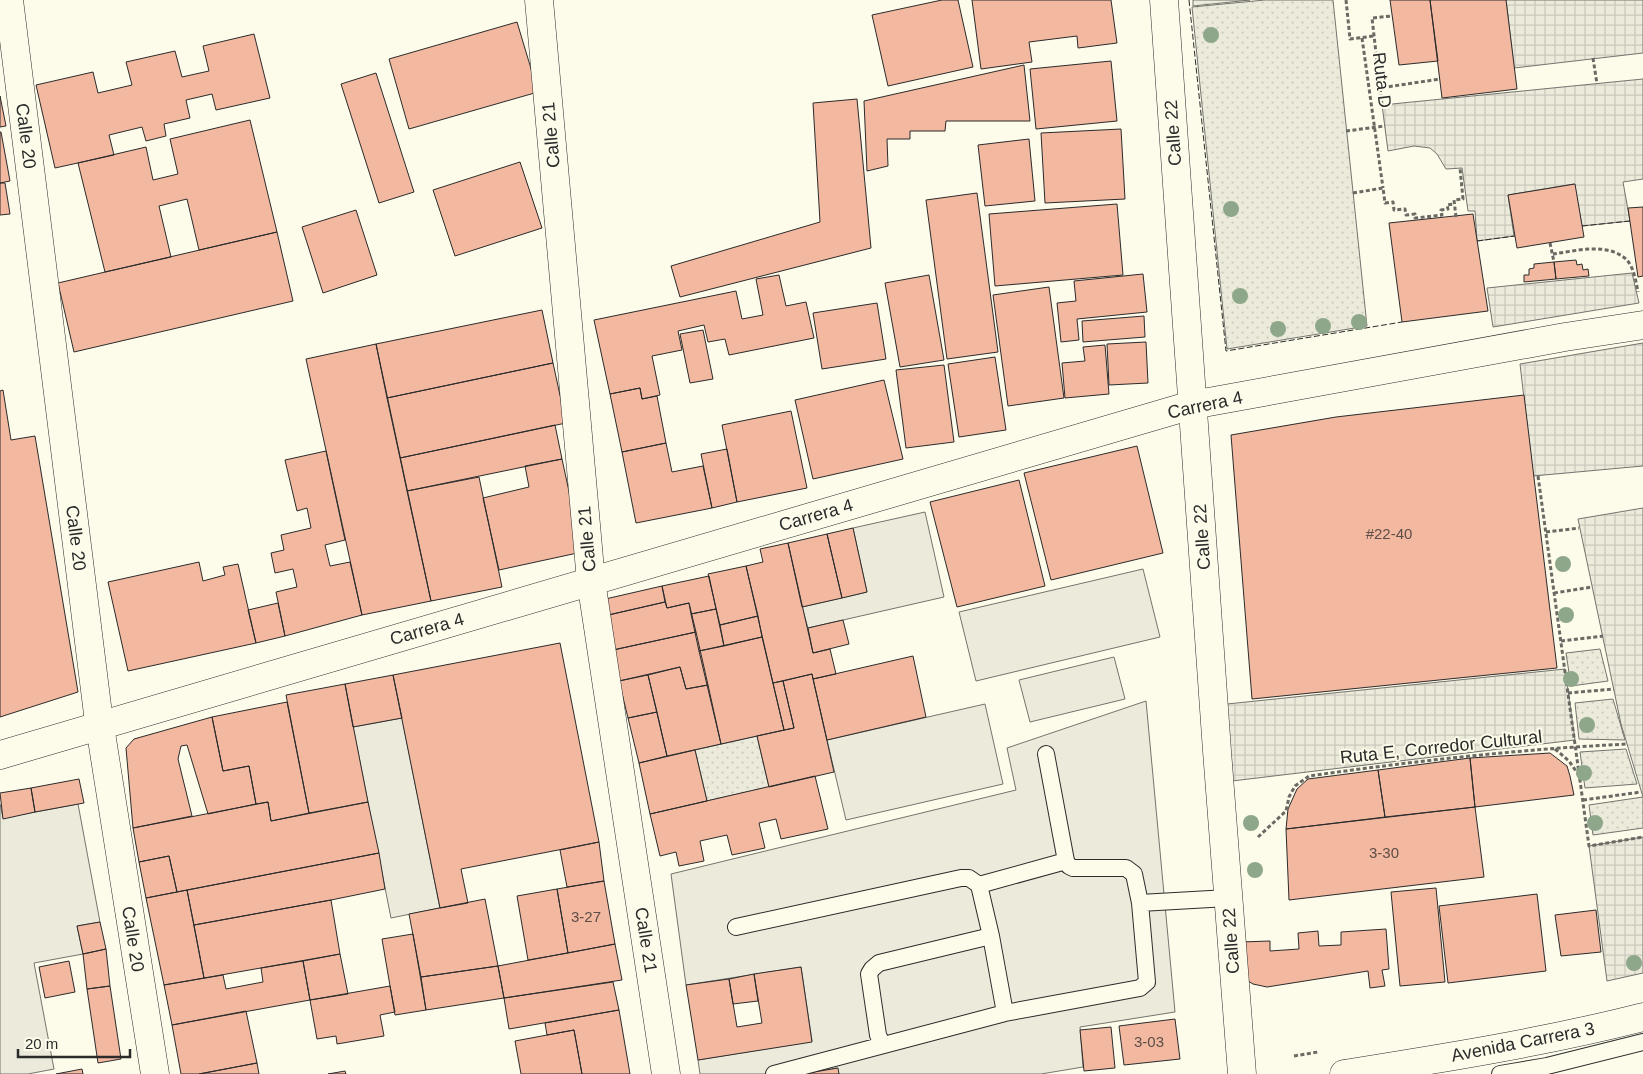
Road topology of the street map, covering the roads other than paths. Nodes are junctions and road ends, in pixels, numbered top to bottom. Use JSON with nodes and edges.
{"nodes":[{"id":1,"x":9,"y":0,"type":"edge"},
{"id":2,"x":539,"y":0,"type":"edge"},
{"id":3,"x":1164,"y":0,"type":"edge"},
{"id":4,"x":1643,"y":325,"type":"edge"},
{"id":5,"x":1192,"y":405,"type":"junction"},
{"id":6,"x":591,"y":581,"type":"junction"},
{"id":7,"x":100,"y":726,"type":"junction"},
{"id":8,"x":1046,"y":754,"type":"dead end"},
{"id":9,"x":0,"y":755,"type":"edge"},
{"id":10,"x":1066,"y":861,"type":"junction"},
{"id":11,"x":979,"y":885,"type":"junction"},
{"id":12,"x":1228,"y":898,"type":"junction"},
{"id":13,"x":1140,"y":903,"type":"junction"},
{"id":14,"x":736,"y":927,"type":"dead end"},
{"id":15,"x":991,"y":936,"type":"junction"},
{"id":16,"x":1004,"y":1013,"type":"junction"},
{"id":17,"x":1643,"y":1017,"type":"edge"},
{"id":18,"x":1643,"y":1042,"type":"edge"},
{"id":19,"x":886,"y":1044,"type":"junction"},
{"id":20,"x":155,"y":1074,"type":"edge"},
{"id":21,"x":666,"y":1074,"type":"edge"},
{"id":22,"x":774,"y":1074,"type":"edge"},
{"id":23,"x":1242,"y":1074,"type":"edge"},
{"id":24,"x":1344,"y":1074,"type":"edge"},
{"id":25,"x":1500,"y":1074,"type":"edge"}],
"edges":[{"from":1,"to":7,"type":"street","name":"Calle 20"},
{"from":2,"to":6,"type":"street","name":"Calle 21"},
{"from":3,"to":5,"type":"street","name":"Calle 22"},
{"from":4,"to":5,"type":"street","name":"Carrera 4"},
{"from":5,"to":6,"type":"street","name":"Carrera 4"},
{"from":5,"to":12,"type":"street","name":"Calle 22"},
{"from":6,"to":7,"type":"street","name":"Carrera 4"},
{"from":6,"to":21,"type":"street","name":"Calle 21"},
{"from":7,"to":9,"type":"street","name":"Carrera 4"},
{"from":7,"to":20,"type":"street","name":"Calle 20"},
{"from":8,"to":10,"type":"lane"},
{"from":10,"to":11,"type":"lane"},
{"from":10,"to":13,"type":"lane"},
{"from":11,"to":14,"type":"lane"},
{"from":11,"to":15,"type":"lane"},
{"from":12,"to":13,"type":"lane"},
{"from":12,"to":23,"type":"street","name":"Calle 22"},
{"from":13,"to":16,"type":"lane"},
{"from":15,"to":16,"type":"lane"},
{"from":15,"to":19,"type":"lane"},
{"from":16,"to":19,"type":"lane"},
{"from":17,"to":24,"type":"street","name":"Avenida Carrera 3"},
{"from":18,"to":25,"type":"lane"},
{"from":19,"to":22,"type":"lane"}]}
